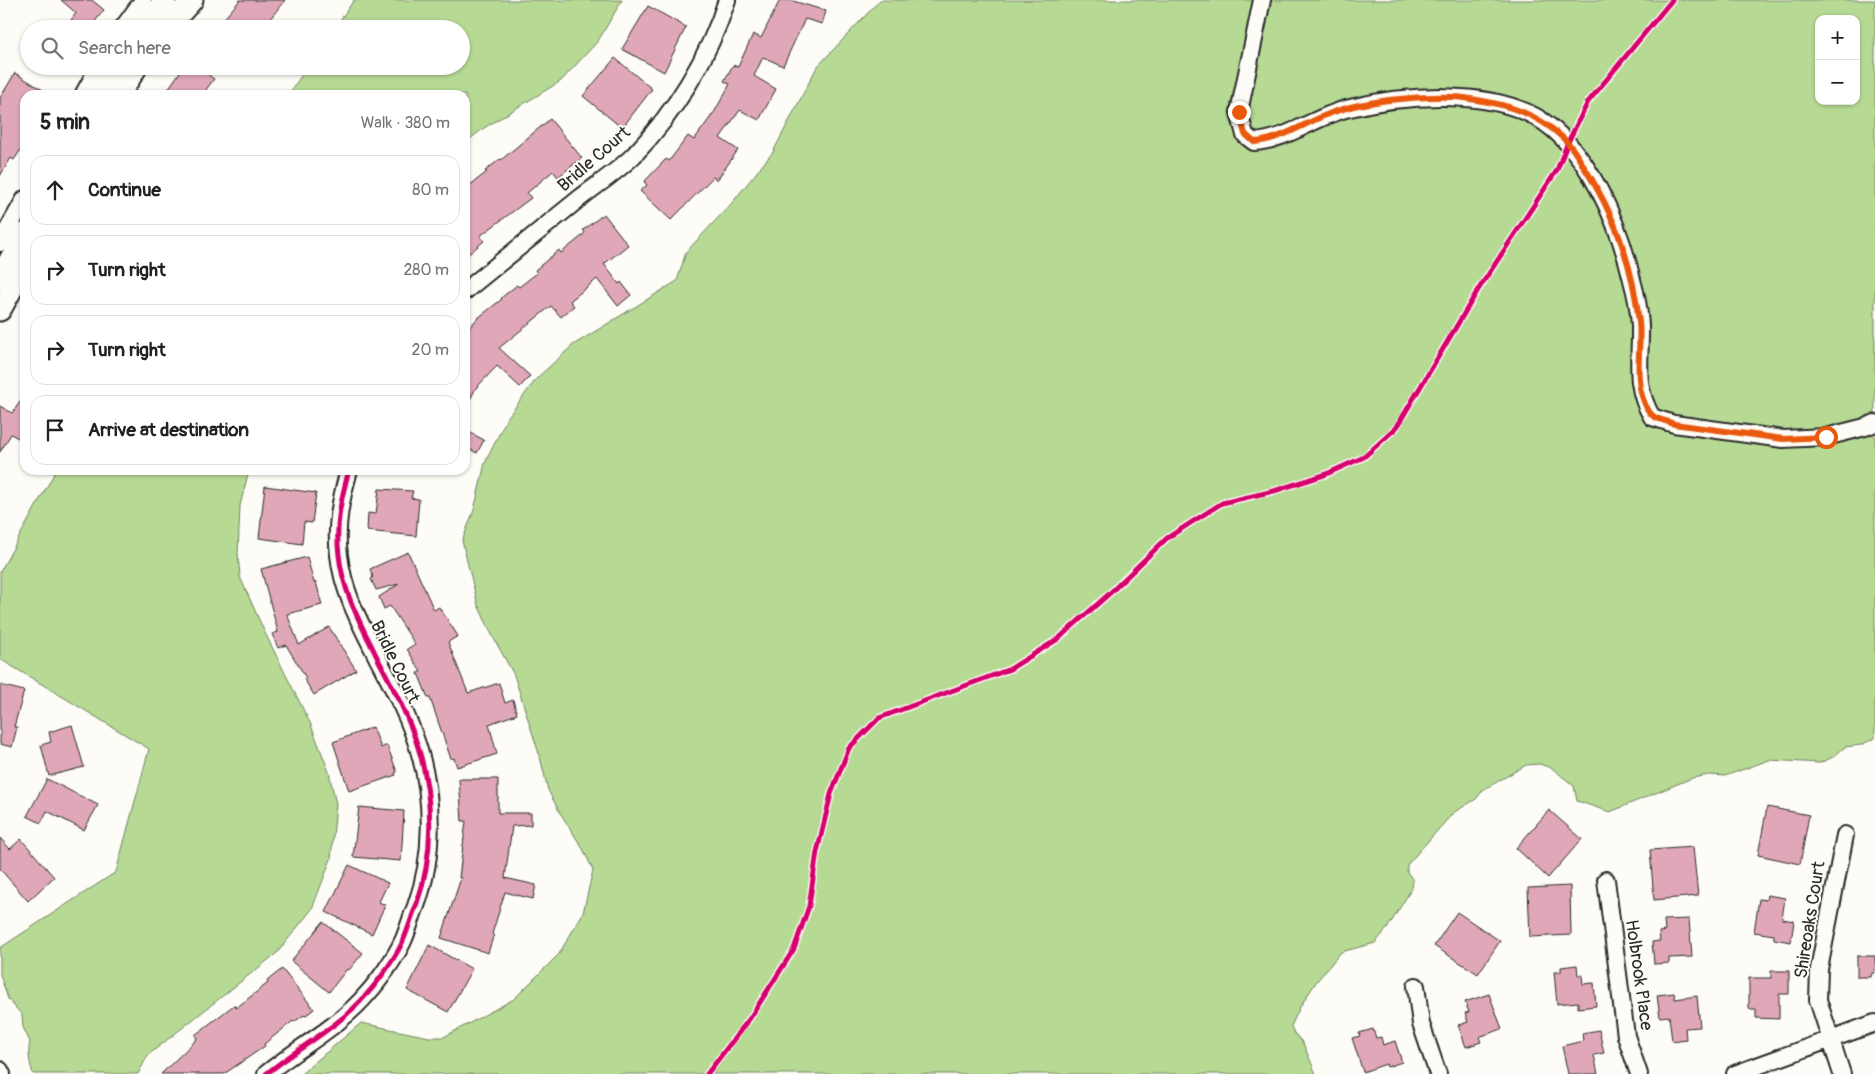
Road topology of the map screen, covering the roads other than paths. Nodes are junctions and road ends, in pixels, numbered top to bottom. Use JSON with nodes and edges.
{"nodes":[{"id":1,"x":144,"y":0,"type":"edge"},
{"id":2,"x":165,"y":0,"type":"edge"},
{"id":3,"x":192,"y":0,"type":"edge"},
{"id":4,"x":727,"y":0,"type":"edge"},
{"id":5,"x":1262,"y":0,"type":"edge"},
{"id":6,"x":129,"y":20,"type":"edge"},
{"id":7,"x":150,"y":20,"type":"edge"},
{"id":8,"x":174,"y":20,"type":"edge"},
{"id":9,"x":94,"y":75,"type":"edge"},
{"id":10,"x":113,"y":75,"type":"edge"},
{"id":11,"x":131,"y":75,"type":"edge"},
{"id":12,"x":86,"y":90,"type":"edge"},
{"id":13,"x":105,"y":90,"type":"edge"},
{"id":14,"x":122,"y":90,"type":"edge"},
{"id":15,"x":20,"y":208,"type":"edge"},
{"id":16,"x":20,"y":242,"type":"edge"},
{"id":17,"x":0,"y":243,"type":"edge"},
{"id":18,"x":20,"y":274,"type":"edge"},
{"id":19,"x":0,"y":278,"type":"edge"},
{"id":20,"x":470,"y":287,"type":"edge"},
{"id":21,"x":0,"y":310,"type":"edge"},
{"id":22,"x":1875,"y":423,"type":"edge"},
{"id":23,"x":348,"y":475,"type":"edge"},
{"id":24,"x":1845,"y":835,"type":"dead end"},
{"id":25,"x":1606,"y":880,"type":"dead end"},
{"id":26,"x":1416,"y":986,"type":"dead end"},
{"id":27,"x":1875,"y":1023,"type":"edge"},
{"id":28,"x":1831,"y":1040,"type":"junction"},
{"id":29,"x":0,"y":1070,"type":"edge"},
{"id":30,"x":2,"y":1074,"type":"edge"},
{"id":31,"x":266,"y":1074,"type":"edge"},
{"id":32,"x":1438,"y":1074,"type":"edge"},
{"id":33,"x":1639,"y":1074,"type":"edge"},
{"id":34,"x":1735,"y":1074,"type":"edge"},
{"id":35,"x":1842,"y":1074,"type":"edge"}],
"edges":[{"from":1,"to":6,"type":"street"},
{"from":2,"to":7,"type":"main road"},
{"from":3,"to":8,"type":"main road"},
{"from":4,"to":20,"type":"street","name":"Bridle Court"},
{"from":5,"to":22,"type":"street"},
{"from":9,"to":12,"type":"street"},
{"from":10,"to":13,"type":"main road"},
{"from":11,"to":14,"type":"main road"},
{"from":15,"to":17,"type":"street"},
{"from":16,"to":19,"type":"main road"},
{"from":18,"to":21,"type":"main road"},
{"from":23,"to":31,"type":"street","name":"Bridle Court"},
{"from":24,"to":28,"type":"street","name":"Shireoaks Court"},
{"from":25,"to":33,"type":"street","name":"Holbrook Place"},
{"from":26,"to":32,"type":"street"},
{"from":27,"to":28,"type":"street"},
{"from":28,"to":34,"type":"street"},
{"from":28,"to":35,"type":"street","name":"Shireoaks Court"},
{"from":29,"to":30,"type":"street"}]}
